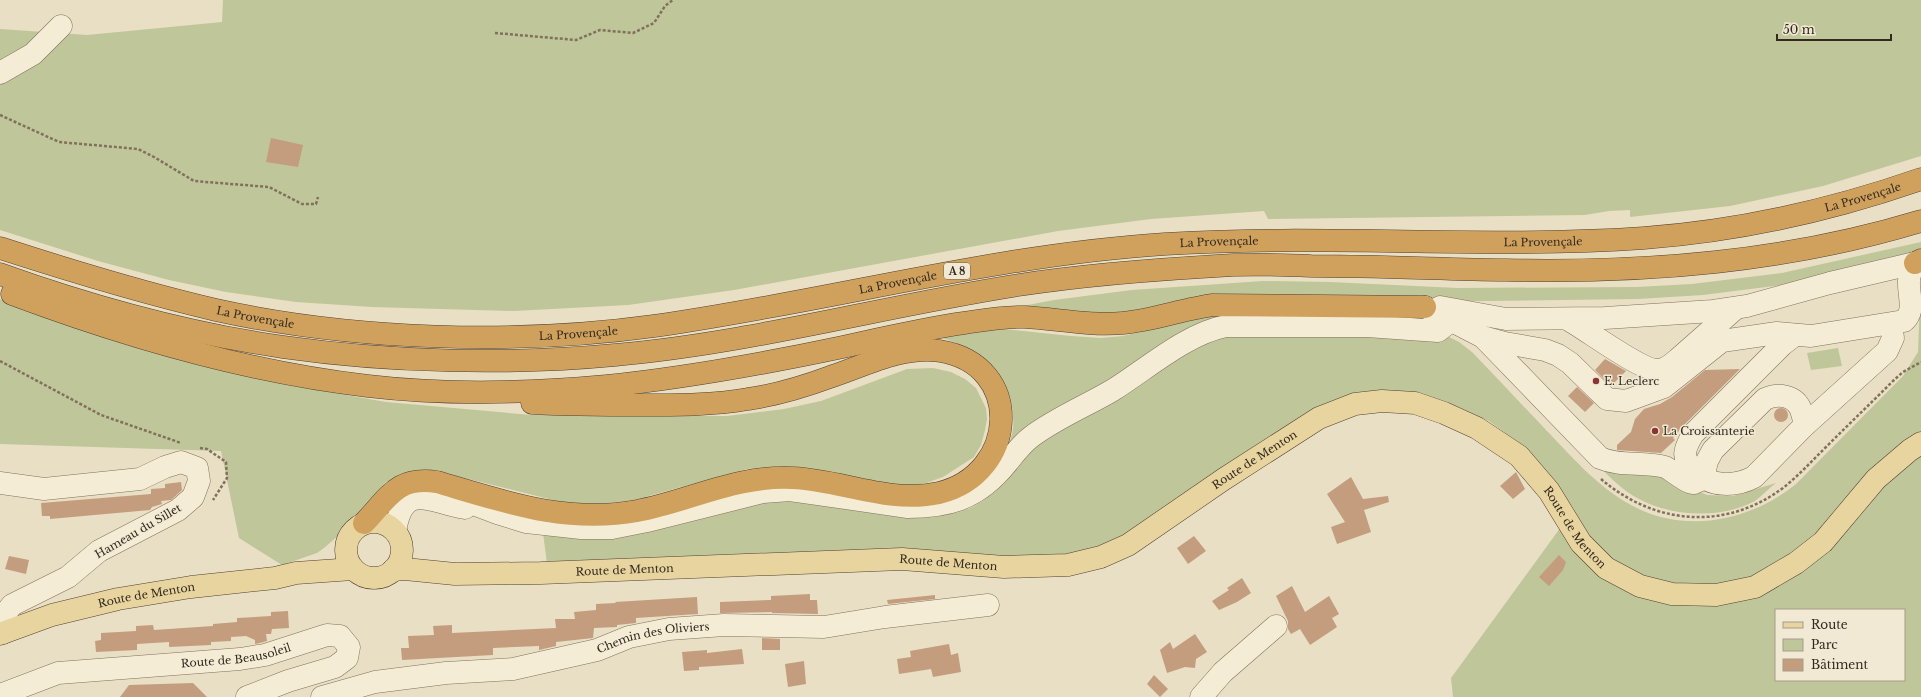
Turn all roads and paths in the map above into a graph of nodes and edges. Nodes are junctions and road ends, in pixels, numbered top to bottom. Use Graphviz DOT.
graph roads {
  1 [pos="673,0"];
  2 [pos="61,26"];
  3 [pos="495,33"];
  4 [pos="0,73"];
  5 [pos="0,115"];
  6 [pos="1921,179"];
  7 [pos="318,197"];
  8 [pos="1921,220"];
  9 [pos="0,248"];
  10 [pos="1918,262"];
  11 [pos="0,274"];
  12 [pos="0,289"];
  13 [pos="1425,307"];
  14 [pos="1736,308"];
  15 [pos="1567,319"];
  16 [pos="1452,320"];
  17 [pos="1891,324"];
  18 [pos="1795,335"];
  19 [pos="1482,337"];
  20 [pos="0,361"];
  21 [pos="415,390"];
  22 [pos="1804,426"];
  23 [pos="1921,443"];
  24 [pos="186,445"];
  25 [pos="193,447"];
  26 [pos="1703,479"];
  27 [pos="412,481"];
  28 [pos="0,483"];
  29 [pos="209,505"];
  30 [pos="498,513"];
  31 [pos="364,523"];
  32 [pos="398,537"];
  33 [pos="347,542"];
  34 [pos="354,569"];
  35 [pos="393,570"];
  36 [pos="296,572"];
  37 [pos="472,573"];
  38 [pos="988,605"];
  39 [pos="1276,626"];
  40 [pos="1,634"];
  41 [pos="0,695"];
  42 [pos="247,697"];
  43 [pos="322,697"];
  44 [pos="1201,697"];
  1 -- 3 [label="path"];
  2 -- 4 [label="street"];
  5 -- 7 [label="path"];
  6 -- 9 [label="highway, La Provençale / A 8"];
  8 -- 11 [label="highway, A 8"];
  10 -- 14 [label="street"];
  10 -- 17 [label="street"];
  12 -- 21 [label="highway"];
  13 -- 15 [label="street"];
  13 -- 16 [label="street"];
  13 -- 21 [label="highway"];
  14 -- 15 [label="street"];
  14 -- 15 [label="street"];
  16 -- 19 [label="street"];
  16 -- 30 [label="street"];
  17 -- 18 [label="street"];
  17 -- 22 [label="street"];
  18 -- 19 [label="street"];
  18 -- 26 [label="street"];
  19 -- 26 [label="street"];
  20 -- 24 [label="path"];
  21 -- 27 [label="highway"];
  22 -- 26 [label="street"];
  22 -- 26 [label="street"];
  23 -- 37 [label="main road, Route de Menton"];
  25 -- 29 [label="path"];
  27 -- 30 [label="street"];
  27 -- 31 [label="highway"];
  28 -- 40 [label="street, Hameau du Sillet"];
  30 -- 32 [label="street"];
  31 -- 32 [label="main road"];
  31 -- 33 [label="main road"];
  32 -- 35 [label="main road"];
  32 -- 37 [label="main road, Route de Menton"];
  33 -- 34 [label="main road"];
  33 -- 36 [label="main road, Route de Menton"];
  34 -- 35 [label="main road"];
  34 -- 36 [label="main road, Route de Menton"];
  35 -- 37 [label="main road, Route de Menton"];
  36 -- 40 [label="main road, Route de Menton"];
  38 -- 43 [label="street, Chemin des Oliviers"];
  39 -- 44 [label="street"];
  41 -- 42 [label="street, Route de Beausoleil"];
}
